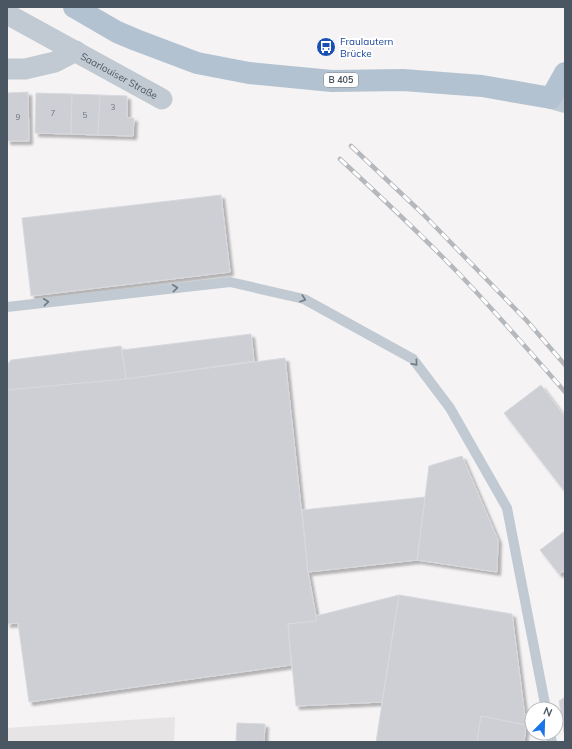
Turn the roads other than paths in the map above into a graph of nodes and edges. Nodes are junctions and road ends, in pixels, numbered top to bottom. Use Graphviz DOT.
graph roads {
  1 [pos="74,7"];
  2 [pos="7,14"];
  3 [pos="76,51"];
  4 [pos="7,69"];
  5 [pos="565,73"];
  6 [pos="162,99"];
  7 [pos="558,100"];
  8 [pos="7,307"];
  9 [pos="544,701"];
  1 -- 7 [label="main road, B 405"];
  2 -- 3 [label="street, Saarlouiser Straße"];
  3 -- 4 [label="street, Saarlouiser Straße"];
  3 -- 6 [label="street, Saarlouiser Straße"];
  5 -- 7 [label="main road, B 405"];
  8 -- 9 [label="lane, one-way"];
}
